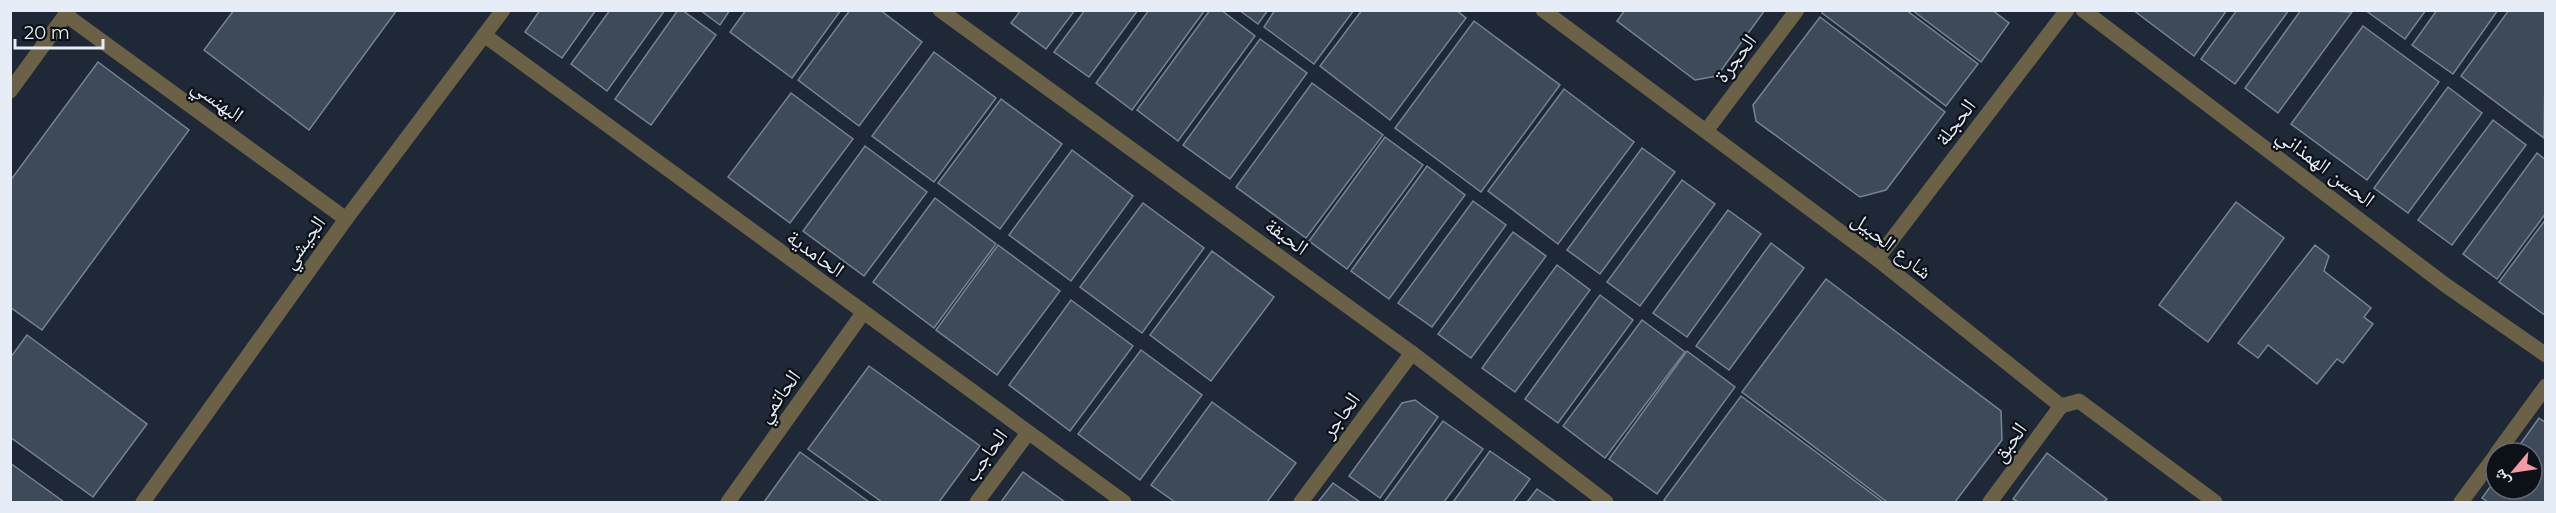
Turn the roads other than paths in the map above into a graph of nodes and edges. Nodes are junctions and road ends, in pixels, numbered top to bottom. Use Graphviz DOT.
graph roads {
  1 [pos="503,10"];
  2 [pos="940,10"];
  3 [pos="1542,10"];
  4 [pos="1797,10"];
  5 [pos="2067,10"];
  6 [pos="2083,10"];
  7 [pos="67,13"];
  8 [pos="484,35"];
  9 [pos="10,91"];
  10 [pos="1706,131"];
  11 [pos="346,219"];
  12 [pos="1877,259"];
  13 [pos="863,313"];
  14 [pos="1412,353"];
  15 [pos="2546,355"];
  16 [pos="2546,386"];
  17 [pos="2061,406"];
  18 [pos="1028,433"];
  19 [pos="2506,441"];
  20 [pos="2484,471"];
  21 [pos="143,502"];
  22 [pos="728,502"];
  23 [pos="977,502"];
  24 [pos="1124,502"];
  25 [pos="1301,502"];
  26 [pos="1606,502"];
  27 [pos="1990,502"];
  28 [pos="2215,502"];
  29 [pos="2461,502"];
  1 -- 8 [label="street, الجيشي"];
  2 -- 14 [label="street, الحبقة"];
  3 -- 10 [label="street, شارع الحبيل"];
  4 -- 10 [label="street, الحجرة"];
  5 -- 12 [label="street, الحجلة"];
  6 -- 15 [label="street, الحسن الهمذاني"];
  7 -- 9 [label="street"];
  7 -- 11 [label="street, البهنسي"];
  8 -- 11 [label="street, الجيشي"];
  8 -- 13 [label="street, الحامدية"];
  10 -- 12 [label="street, شارع الحبيل"];
  11 -- 21 [label="street, الجيشي"];
  12 -- 17 [label="street, شارع الحبيل"];
  13 -- 18 [label="street, الحامدية"];
  13 -- 22 [label="street, الحاتمي"];
  14 -- 25 [label="street, الحاجر"];
  14 -- 26 [label="street, الحبقة"];
  16 -- 19 [label="street"];
  17 -- 27 [label="street, الحبق"];
  17 -- 28 [label="street"];
  18 -- 23 [label="street, الحاجب"];
  18 -- 24 [label="street, الحامدية"];
  20 -- 29 [label="street"];
}
